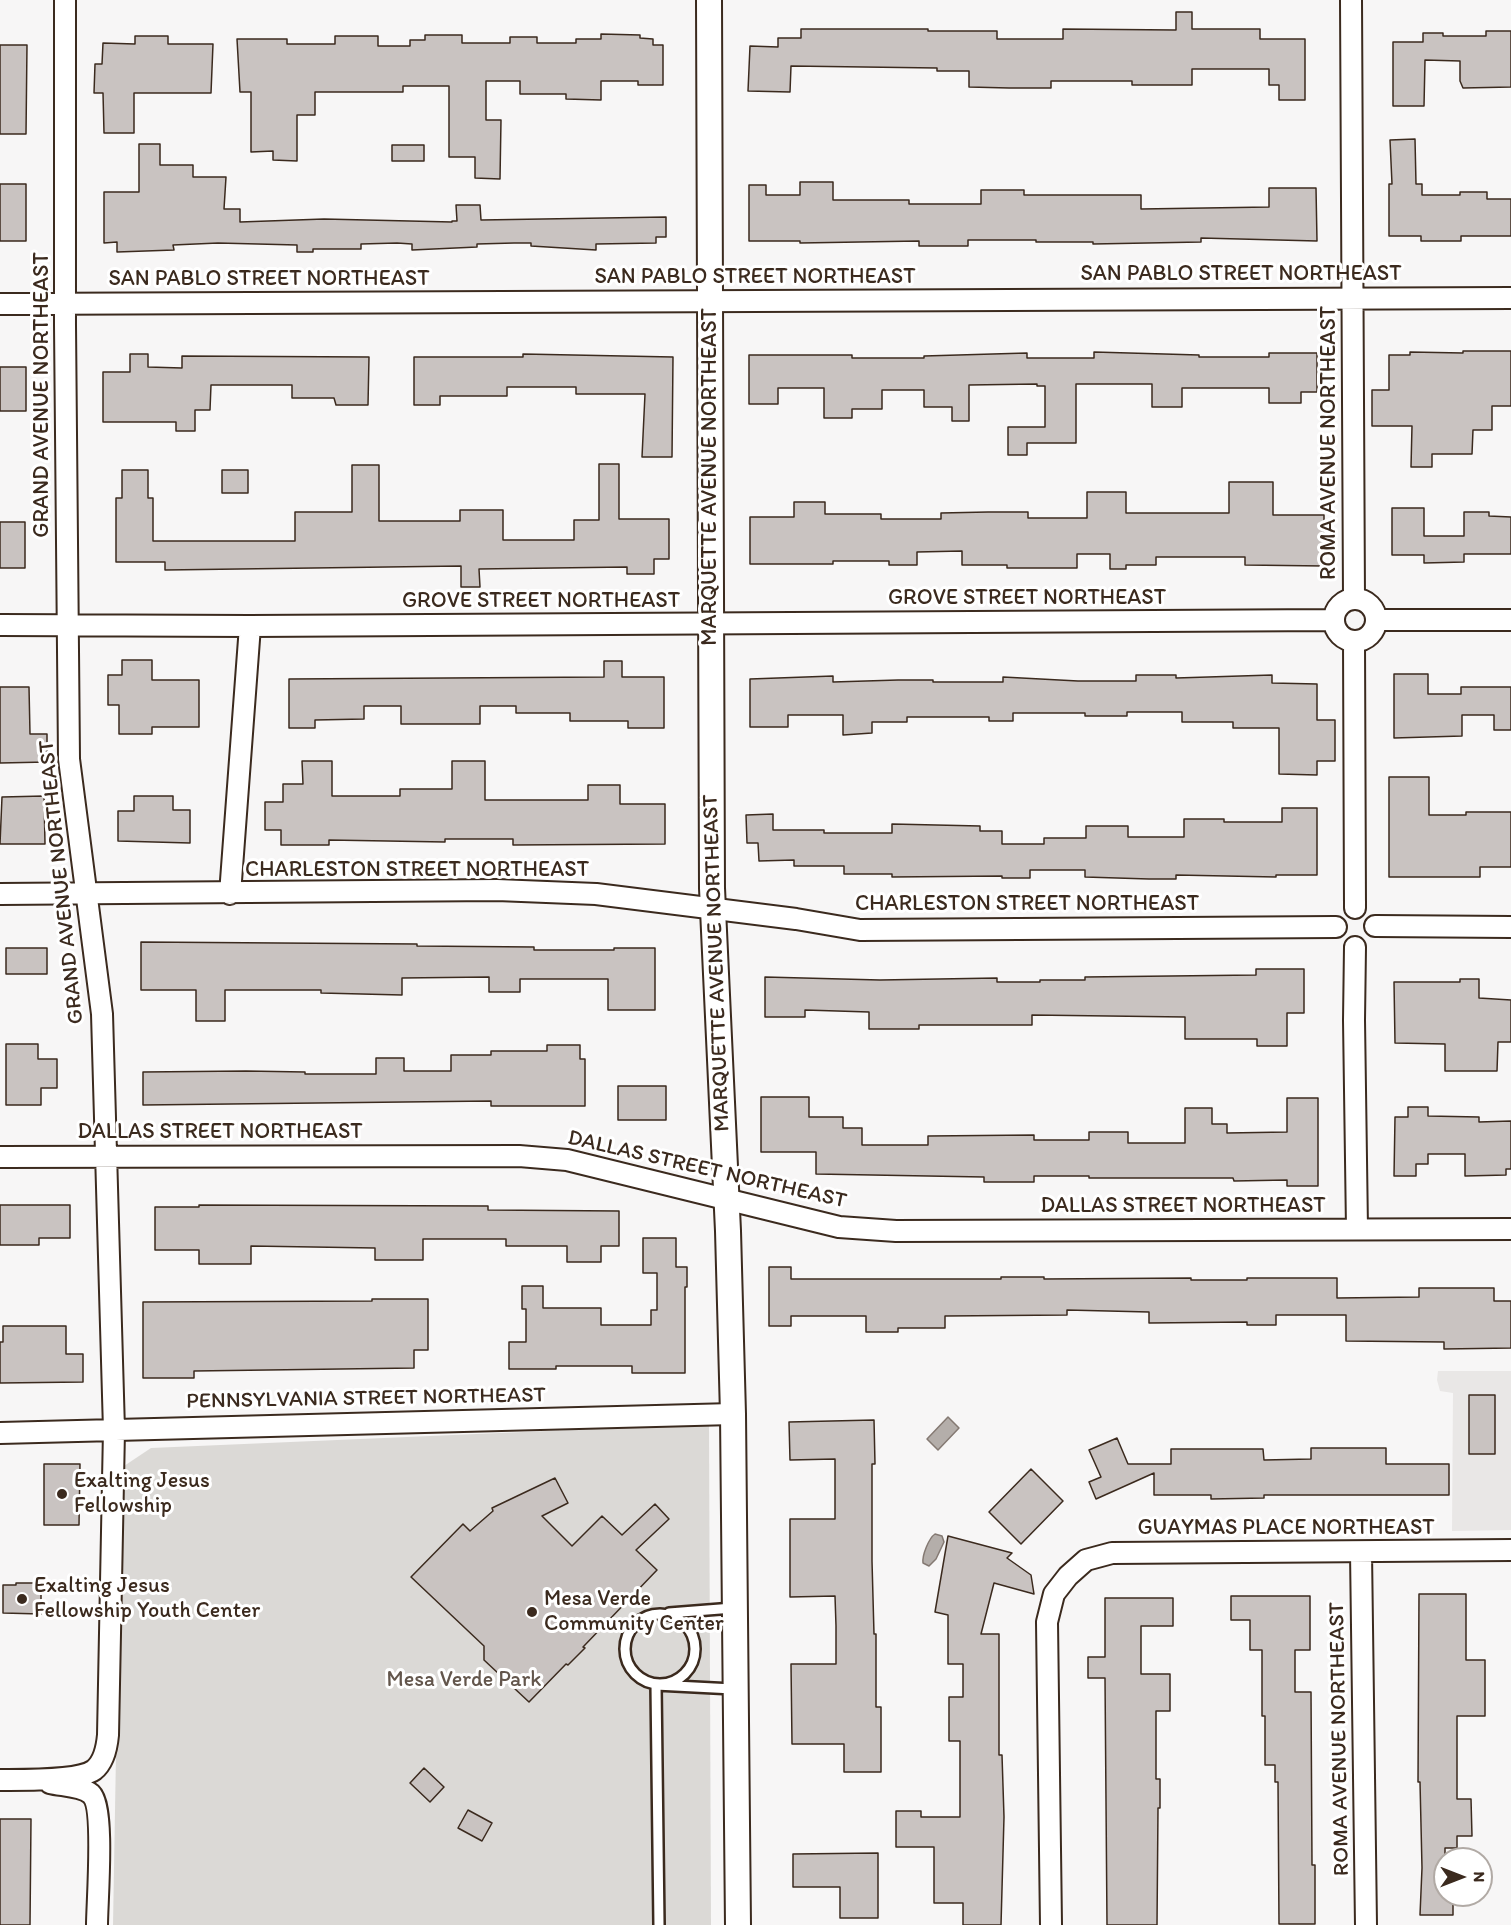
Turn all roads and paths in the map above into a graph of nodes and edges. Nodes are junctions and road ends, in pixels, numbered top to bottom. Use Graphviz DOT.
graph roads {
  1 [pos="65,0"];
  2 [pos="710,0"];
  3 [pos="1352,0"];
  4 [pos="1352,297"];
  5 [pos="1511,298"];
  6 [pos="710,302"];
  7 [pos="65,303"];
  8 [pos="0,304"];
  9 [pos="1354,598"];
  10 [pos="1333,620"];
  11 [pos="1376,620"];
  12 [pos="1511,620"];
  13 [pos="67,624"];
  14 [pos="710,624"];
  15 [pos="0,625"];
  16 [pos="250,627"];
  17 [pos="1354,641"];
  18 [pos="0,894"];
  19 [pos="85,894"];
  20 [pos="230,894"];
  21 [pos="1355,908"];
  22 [pos="713,910"];
  23 [pos="1336,927"];
  24 [pos="1375,927"];
  25 [pos="1511,927"];
  26 [pos="1355,947"];
  27 [pos="0,1157"];
  28 [pos="107,1157"];
  29 [pos="725,1199"];
  30 [pos="1511,1228"];
  31 [pos="1357,1229"];
  32 [pos="733,1414"];
  33 [pos="114,1430"];
  34 [pos="0,1433"];
  35 [pos="1511,1550"];
  36 [pos="1361,1552"];
  37 [pos="735,1608"];
  38 [pos="658,1613"];
  39 [pos="656,1685"];
  40 [pos="736,1689"];
  41 [pos="0,1780"];
  42 [pos="39,1780"];
  43 [pos="97,1925"];
  44 [pos="659,1925"];
  45 [pos="738,1925"];
  46 [pos="1051,1925"];
  47 [pos="1366,1925"];
  1 -- 7 [label="street, GRAND AVENUE NORTHEAST"];
  2 -- 6 [label="street, MARQUETTE AVENUE NORTHEAST"];
  3 -- 4 [label="street, ROMA AVENUE NORTHEAST"];
  4 -- 5 [label="street, SAN PABLO STREET NORTHEAST"];
  4 -- 6 [label="street, SAN PABLO STREET NORTHEAST"];
  4 -- 9 [label="street, ROMA AVENUE NORTHEAST"];
  6 -- 7 [label="street, SAN PABLO STREET NORTHEAST"];
  6 -- 14 [label="street, MARQUETTE AVENUE NORTHEAST"];
  7 -- 8 [label="street, SAN PABLO STREET NORTHEAST"];
  7 -- 13 [label="street, GRAND AVENUE NORTHEAST"];
  9 -- 10 [label="street"];
  9 -- 11 [label="street"];
  10 -- 14 [label="street, GROVE STREET NORTHEAST"];
  10 -- 17 [label="street"];
  11 -- 12 [label="street"];
  11 -- 17 [label="street"];
  13 -- 15 [label="street, GROVE STREET NORTHEAST"];
  13 -- 16 [label="street, GROVE STREET NORTHEAST"];
  13 -- 19 [label="street, GRAND AVENUE NORTHEAST"];
  14 -- 16 [label="street, GROVE STREET NORTHEAST"];
  14 -- 22 [label="street, MARQUETTE AVENUE NORTHEAST"];
  16 -- 20 [label="street"];
  17 -- 21 [label="street"];
  18 -- 19 [label="street, CHARLESTON STREET NORTHEAST"];
  19 -- 20 [label="street, CHARLESTON STREET NORTHEAST"];
  19 -- 28 [label="street, GRAND AVENUE NORTHEAST"];
  20 -- 22 [label="street, CHARLESTON STREET NORTHEAST"];
  21 -- 23 [label="street"];
  21 -- 24 [label="street"];
  22 -- 23 [label="street, CHARLESTON STREET NORTHEAST"];
  22 -- 29 [label="street, MARQUETTE AVENUE NORTHEAST"];
  23 -- 26 [label="street"];
  24 -- 25 [label="street"];
  24 -- 26 [label="street"];
  26 -- 31 [label="street"];
  27 -- 28 [label="street, DALLAS STREET NORTHEAST"];
  28 -- 29 [label="street, DALLAS STREET NORTHEAST"];
  28 -- 33 [label="street, GRAND AVENUE NORTHEAST"];
  29 -- 31 [label="street, DALLAS STREET NORTHEAST"];
  29 -- 32 [label="street, MARQUETTE AVENUE NORTHEAST"];
  30 -- 31 [label="street, DALLAS STREET NORTHEAST"];
  32 -- 33 [label="street, PENNSYLVANIA STREET NORTHEAST"];
  32 -- 37 [label="street, MARQUETTE AVENUE NORTHEAST"];
  33 -- 34 [label="street, PENNSYLVANIA STREET NORTHEAST"];
  33 -- 42 [label="street, GRAND AVENUE NORTHEAST"];
  35 -- 36 [label="street, GUAYMAS PLACE NORTHEAST"];
  36 -- 46 [label="street, GUAYMAS PLACE NORTHEAST"];
  36 -- 47 [label="street, ROMA AVENUE NORTHEAST"];
  37 -- 38 [label="lane"];
  37 -- 40 [label="street, MARQUETTE AVENUE NORTHEAST"];
  38 -- 39 [label="lane"];
  38 -- 39 [label="lane"];
  39 -- 40 [label="lane"];
  39 -- 44 [label="lane"];
  40 -- 45 [label="street, MARQUETTE AVENUE NORTHEAST"];
  41 -- 42 [label="street"];
  42 -- 43 [label="street"];
}
